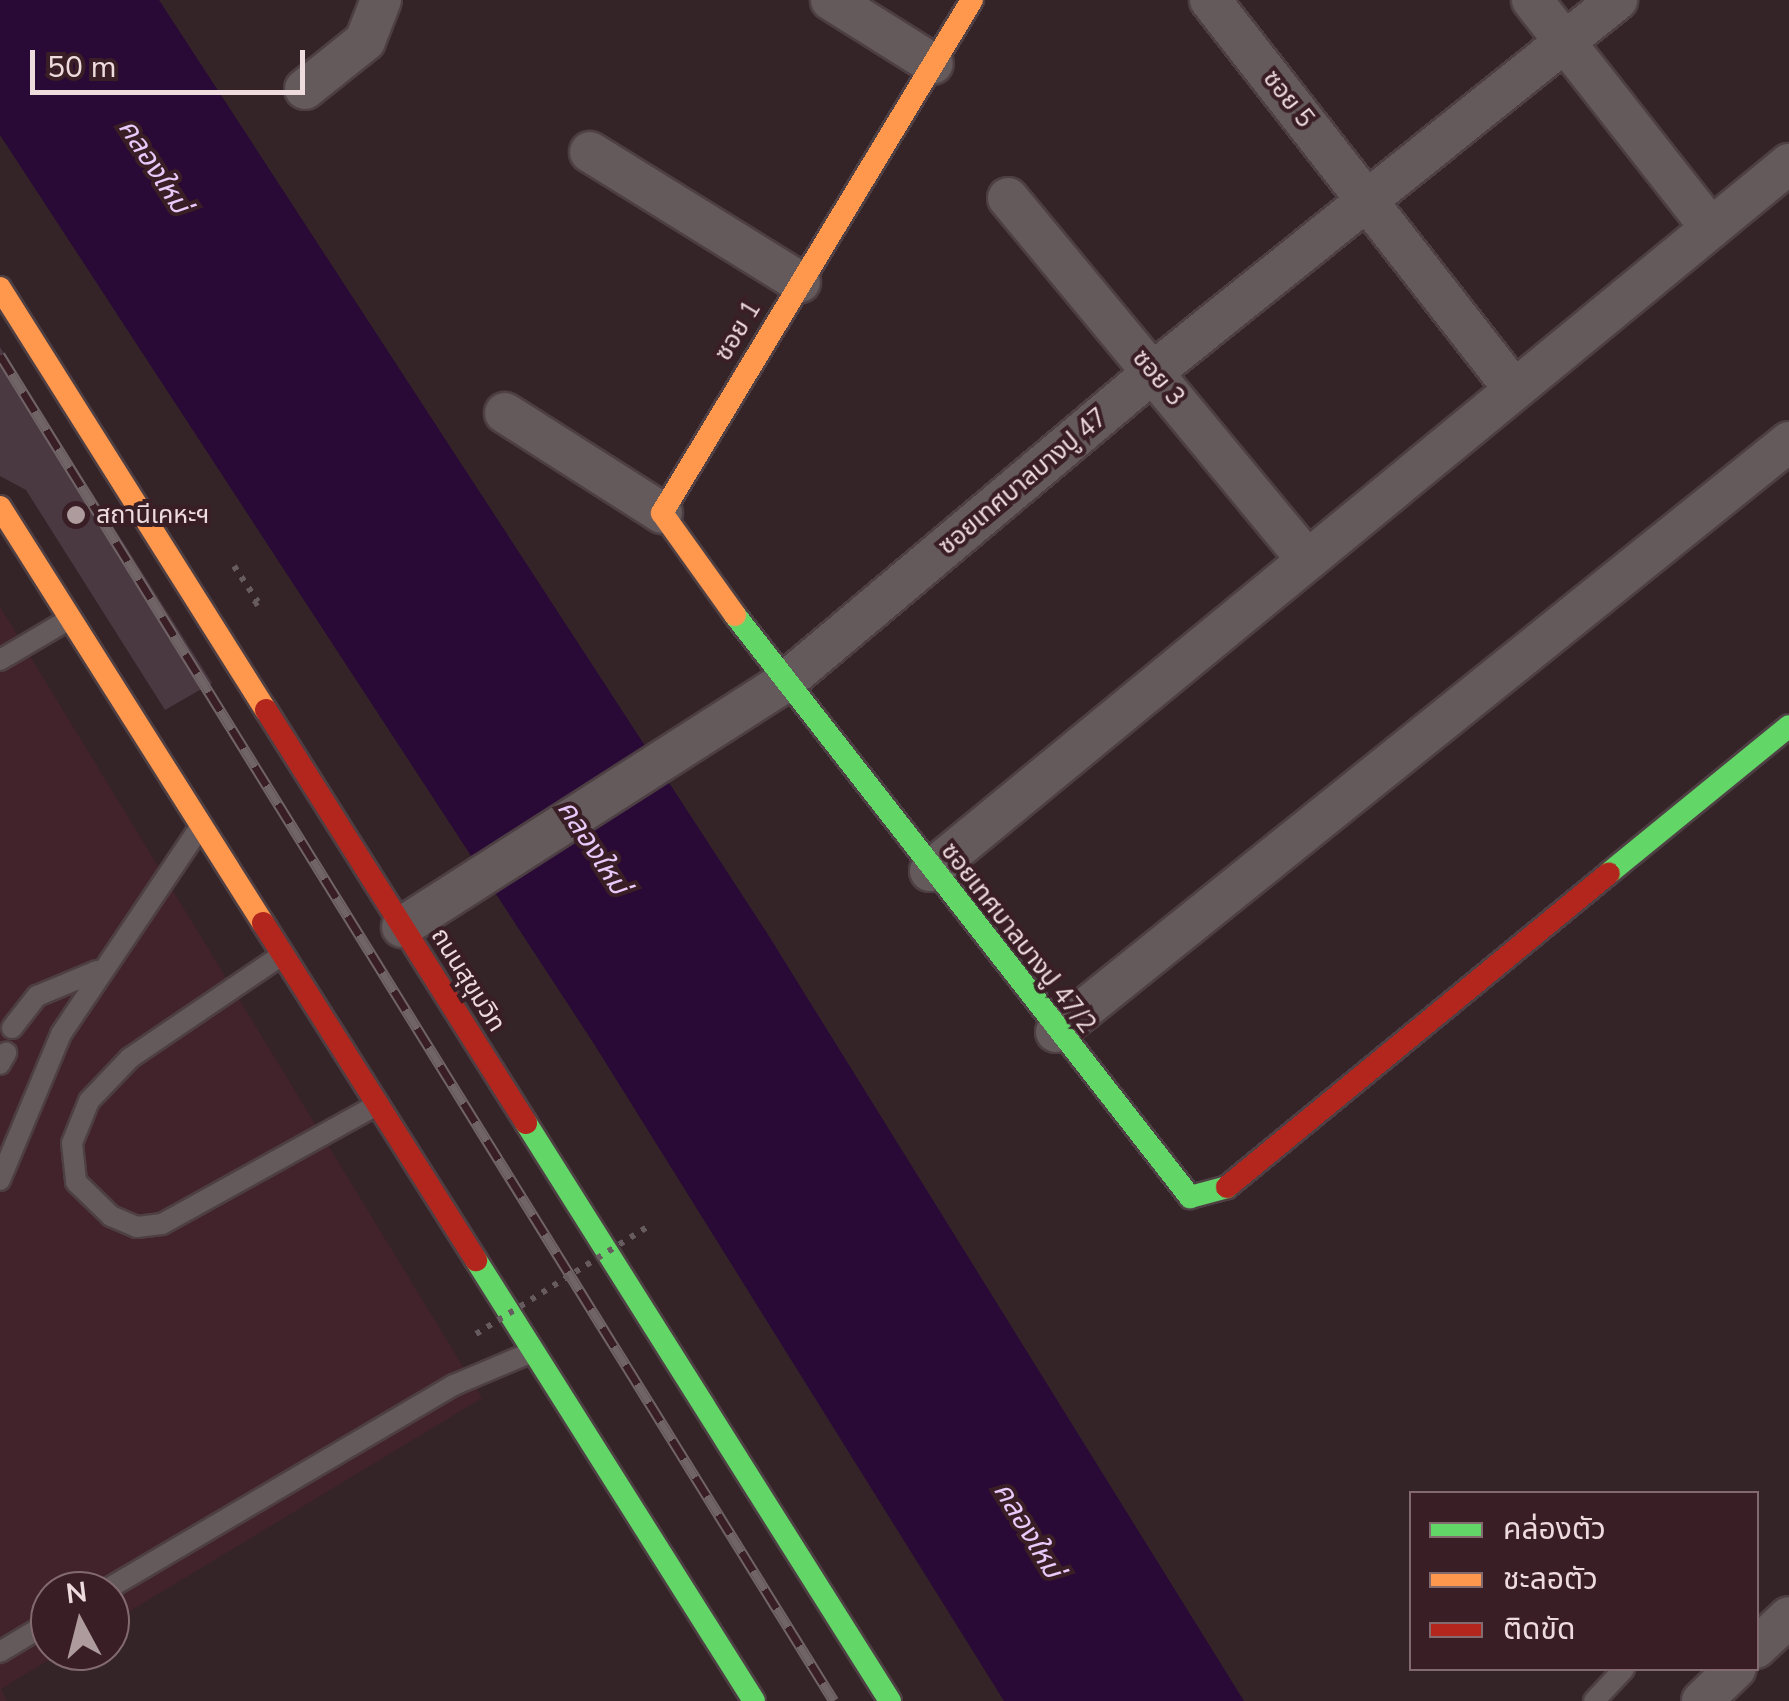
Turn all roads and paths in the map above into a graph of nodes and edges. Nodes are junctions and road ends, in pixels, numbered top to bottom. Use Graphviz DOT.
graph roads {
  1 [pos="380,0"];
  2 [pos="831,0"];
  3 [pos="972,0"];
  4 [pos="1210,0"];
  5 [pos="1532,0"];
  6 [pos="1617,0"];
  7 [pos="1566,43"];
  8 [pos="933,64"];
  9 [pos="305,89"];
  10 [pos="590,152"];
  11 [pos="1789,164"];
  12 [pos="1008,198"];
  13 [pos="1366,199"];
  14 [pos="1711,228"];
  15 [pos="800,282"];
  16 [pos="0,288"];
  17 [pos="1154,372"];
  18 [pos="1514,389"];
  19 [pos="505,413"];
  20 [pos="1789,442"];
  21 [pos="0,507"];
  22 [pos="662,513"];
  23 [pos="1307,560"];
  24 [pos="70,618"];
  25 [pos="0,660"];
  26 [pos="784,683"];
  27 [pos="1789,726"];
  28 [pos="201,825"];
  29 [pos="930,871"];
  30 [pos="402,927"];
  31 [pos="284,954"];
  32 [pos="97,970"];
  33 [pos="12,1028"];
  34 [pos="1056,1032"];
  35 [pos="379,1104"];
  36 [pos="0,1180"];
  37 [pos="649,1226"];
  38 [pos="476,1334"];
  39 [pos="534,1352"];
  40 [pos="130,1576"];
  41 [pos="1789,1616"];
  42 [pos="30,1634"];
  43 [pos="1759,1645"];
  44 [pos="0,1652"];
  45 [pos="1622,1671"];
  46 [pos="1733,1671"];
  47 [pos="754,1701"];
  48 [pos="890,1701"];
  49 [pos="1594,1701"];
  50 [pos="1702,1701"];
  1 -- 9 [label="street"];
  2 -- 8 [label="street"];
  3 -- 8 [label="main road, ซอย 1"];
  4 -- 13 [label="street, ซอย 5"];
  5 -- 7 [label="street"];
  6 -- 7 [label="street, ซอยเทศบาลบางปู 47"];
  7 -- 13 [label="street, ซอยเทศบาลบางปู 47"];
  7 -- 14 [label="street"];
  8 -- 15 [label="main road, ซอย 1"];
  10 -- 15 [label="street"];
  11 -- 14 [label="street"];
  12 -- 17 [label="street, ซอย 3"];
  13 -- 17 [label="street, ซอยเทศบาลบางปู 47"];
  13 -- 18 [label="street, ซอย 5"];
  14 -- 18 [label="street"];
  15 -- 22 [label="main road, ซอย 1"];
  16 -- 30 [label="main road, ถนนสุขุมวิท"];
  17 -- 23 [label="street, ซอย 3"];
  17 -- 26 [label="street, ซอยเทศบาลบางปู 47"];
  18 -- 23 [label="street"];
  19 -- 22 [label="street"];
  20 -- 34 [label="street"];
  21 -- 24 [label="main road"];
  22 -- 26 [label="main road"];
  23 -- 29 [label="street"];
  24 -- 25 [label="lane"];
  24 -- 28 [label="main road"];
  26 -- 29 [label="main road, ซอยเทศบาลบางปู 47/2"];
  26 -- 30 [label="street, ซอยเทศบาลบางปู 47"];
  27 -- 34 [label="main road, ซอยเทศบาลบางปู 47/2"];
  28 -- 31 [label="main road"];
  28 -- 32 [label="lane"];
  29 -- 34 [label="main road, ซอยเทศบาลบางปู 47/2"];
  30 -- 48 [label="main road, ถนนสุขุมวิท"];
  31 -- 35 [label="main road"];
  31 -- 35 [label="lane"];
  32 -- 33 [label="lane"];
  32 -- 36 [label="lane"];
  35 -- 39 [label="main road"];
  37 -- 38 [label="path, bridge"];
  39 -- 40 [label="lane"];
  39 -- 47 [label="main road"];
  41 -- 43 [label="street"];
  42 -- 44 [label="lane"];
  45 -- 49 [label="lane"];
  46 -- 50 [label="street"];
}
